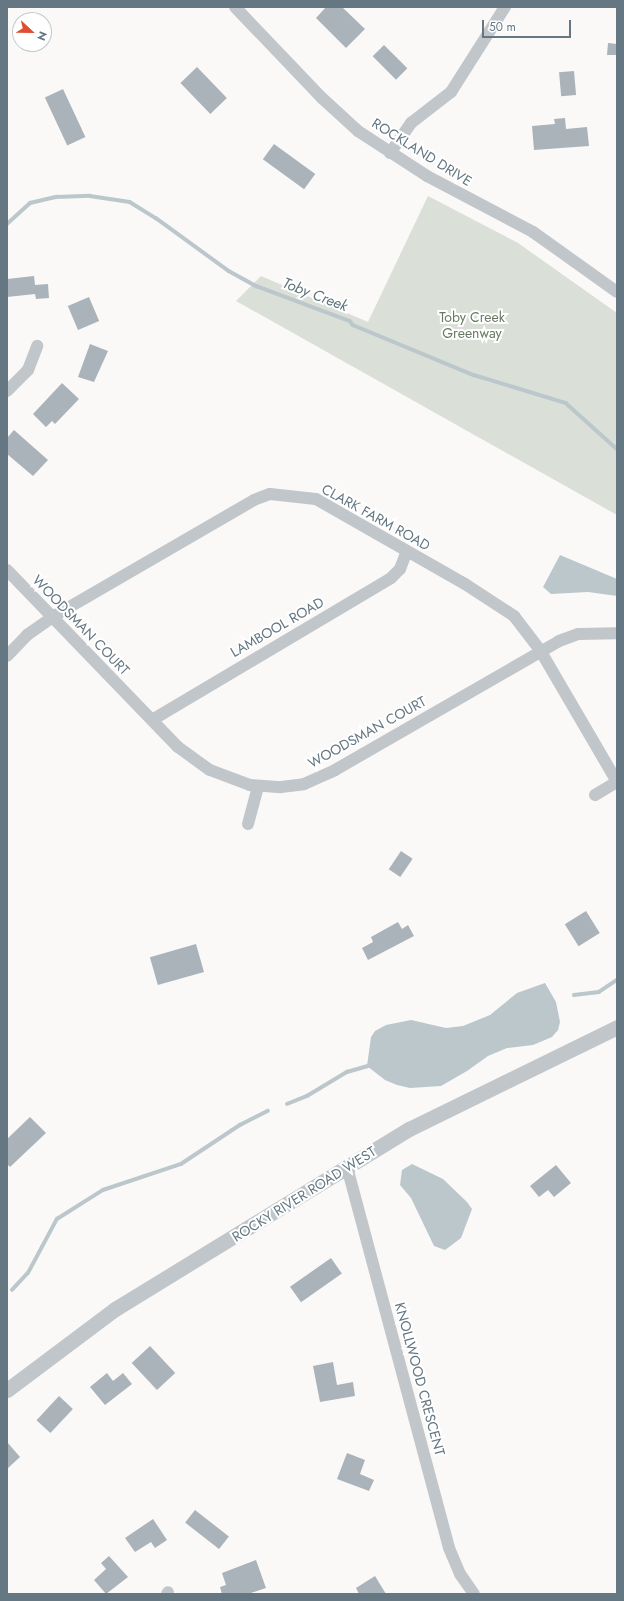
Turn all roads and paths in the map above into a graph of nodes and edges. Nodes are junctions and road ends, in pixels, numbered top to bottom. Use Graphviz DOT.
graph roads {
  1 [pos="235,7"];
  2 [pos="505,7"];
  3 [pos="390,153"];
  4 [pos="617,292"];
  5 [pos="37,346"];
  6 [pos="7,391"];
  7 [pos="407,551"];
  8 [pos="7,570"];
  9 [pos="54,616"];
  10 [pos="617,633"];
  11 [pos="540,650"];
  12 [pos="7,656"];
  13 [pos="152,720"];
  14 [pos="617,782"];
  15 [pos="258,786"];
  16 [pos="595,795"];
  17 [pos="248,824"];
  18 [pos="617,1027"];
  19 [pos="347,1167"];
  20 [pos="7,1390"];
  21 [pos="474,1594"];
  1 -- 3 [label="street, ROCKLAND DRIVE"];
  2 -- 3 [label="street"];
  3 -- 4 [label="street, ROCKLAND DRIVE"];
  5 -- 6 [label="street"];
  7 -- 9 [label="street, CLARK FARM ROAD"];
  7 -- 11 [label="street, CLARK FARM ROAD"];
  7 -- 13 [label="street, LAMBOOL ROAD"];
  8 -- 9 [label="street, WOODSMAN COURT"];
  9 -- 12 [label="street, CLARK FARM ROAD"];
  9 -- 13 [label="street, WOODSMAN COURT"];
  10 -- 11 [label="street, WOODSMAN COURT"];
  11 -- 14 [label="street, CLARK FARM ROAD"];
  11 -- 15 [label="street, WOODSMAN COURT"];
  13 -- 15 [label="street, WOODSMAN COURT"];
  14 -- 16 [label="street"];
  15 -- 17 [label="street"];
  18 -- 19 [label="street, ROCKY RIVER ROAD WEST"];
  19 -- 20 [label="street, ROCKY RIVER ROAD WEST"];
  19 -- 21 [label="street, KNOLLWOOD CRESCENT"];
}
